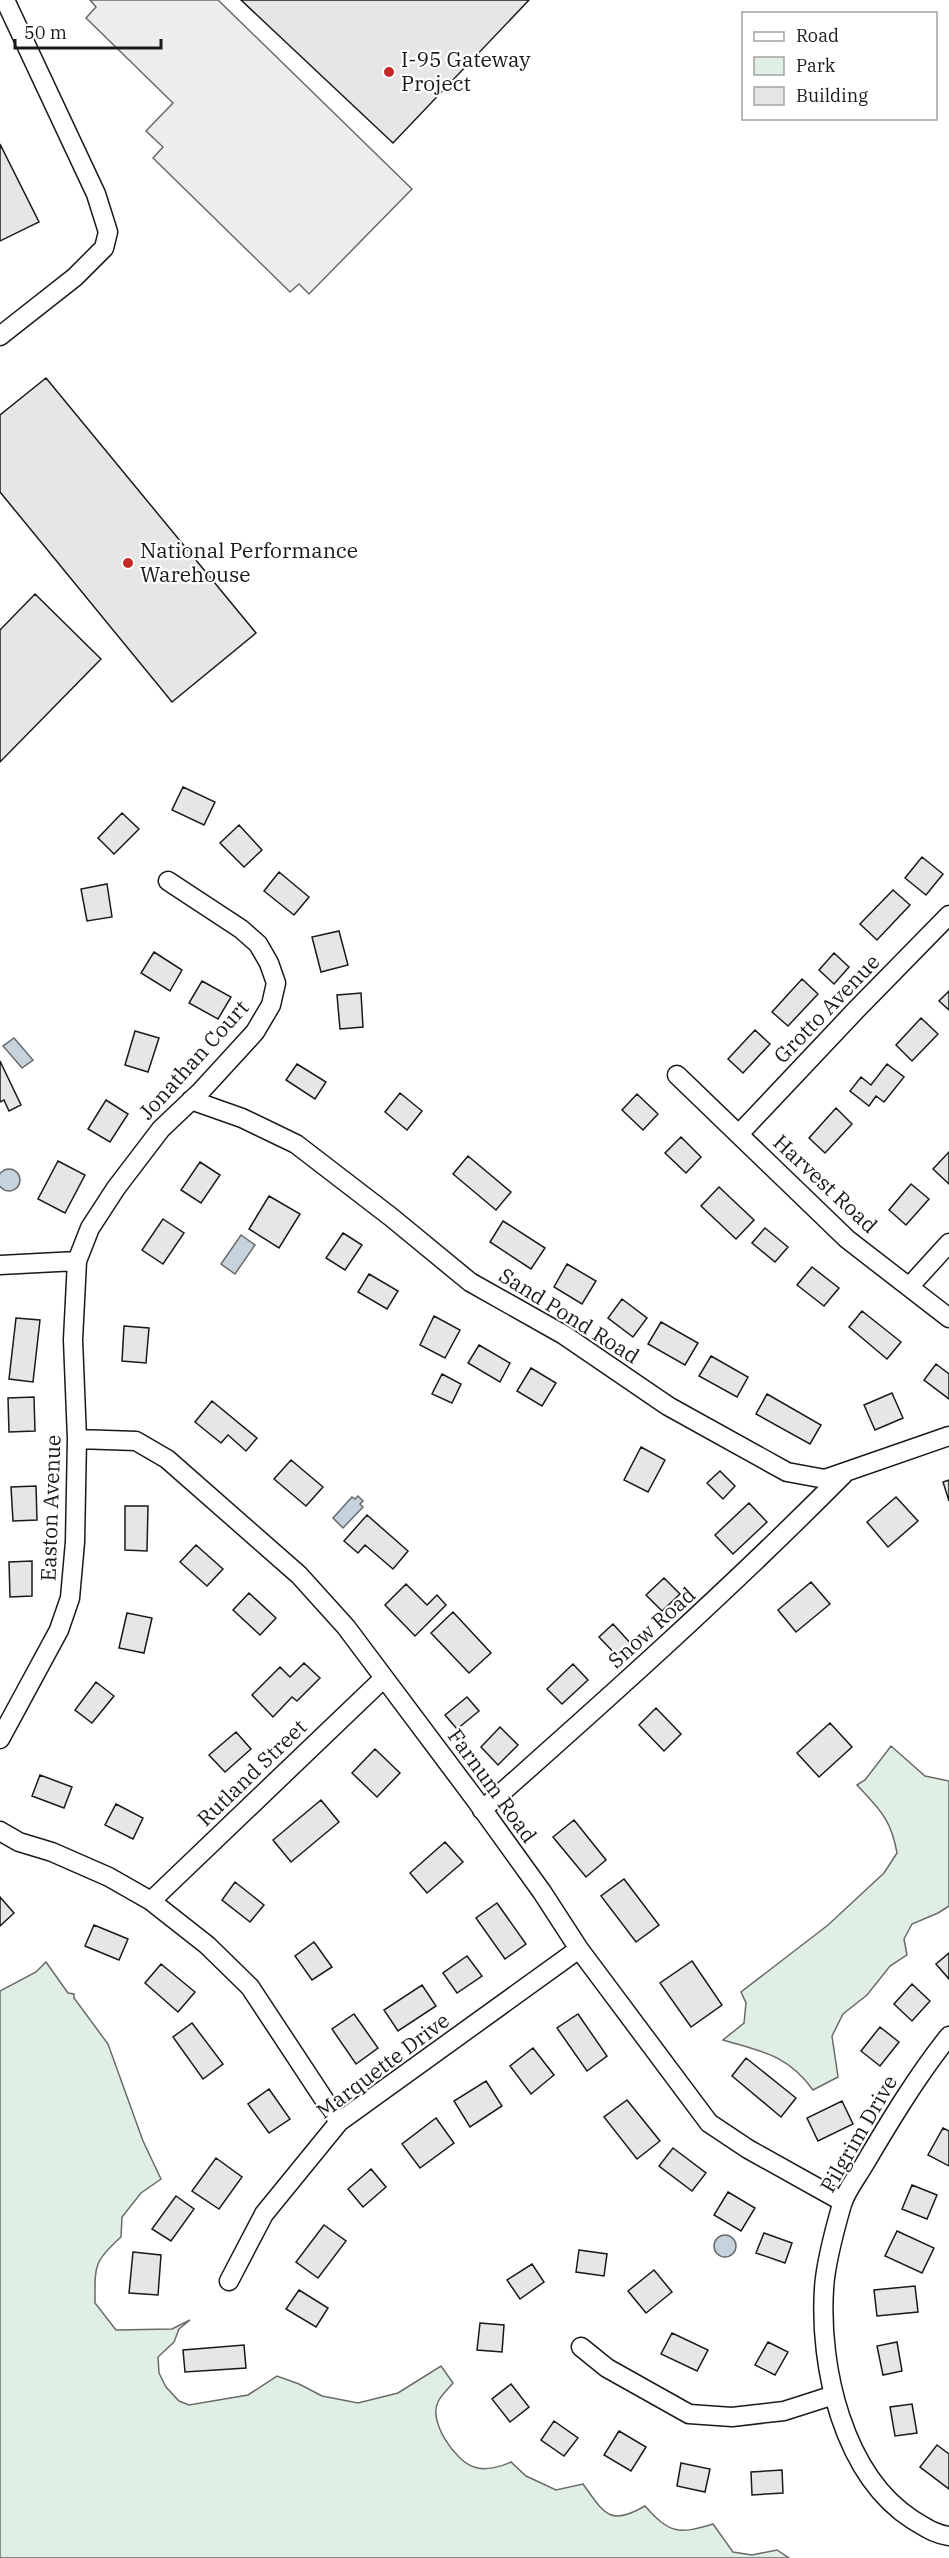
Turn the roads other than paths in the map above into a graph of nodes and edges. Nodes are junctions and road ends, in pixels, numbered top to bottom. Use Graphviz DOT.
graph roads {
  1 [pos="5,0"];
  2 [pos="0,336"];
  3 [pos="168,881"];
  4 [pos="949,915"];
  5 [pos="677,1075"];
  6 [pos="191,1100"];
  7 [pos="740,1134"];
  8 [pos="949,1243"];
  9 [pos="77,1261"];
  10 [pos="0,1265"];
  11 [pos="909,1287"];
  12 [pos="949,1318"];
  13 [pos="949,1436"];
  14 [pos="77,1439"];
  15 [pos="846,1471"];
  16 [pos="384,1678"];
  17 [pos="0,1739"];
  18 [pos="482,1810"];
  19 [pos="0,1831"];
  20 [pos="151,1901"];
  21 [pos="579,1949"];
  22 [pos="949,2036"];
  23 [pos="339,2122"];
  24 [pos="843,2202"];
  25 [pos="229,2282"];
  26 [pos="581,2347"];
  27 [pos="834,2395"];
  28 [pos="949,2536"];
  1 -- 2 [label="street"];
  3 -- 6 [label="street, Jonathan Court"];
  4 -- 7 [label="street, Grotto Avenue"];
  5 -- 7 [label="street, Harvest Road"];
  6 -- 9 [label="street, Jonathan Court"];
  6 -- 15 [label="street, Sand Pond Road"];
  7 -- 11 [label="street, Harvest Road"];
  8 -- 11 [label="street"];
  9 -- 10 [label="street"];
  9 -- 14 [label="street, Easton Avenue"];
  11 -- 12 [label="street, Harvest Road"];
  13 -- 15 [label="street, Sand Pond Road"];
  14 -- 16 [label="street, Farnum Road"];
  14 -- 17 [label="street, Easton Avenue"];
  15 -- 18 [label="street, Snow Road"];
  16 -- 18 [label="street, Farnum Road"];
  16 -- 20 [label="street, Rutland Street"];
  18 -- 21 [label="street, Farnum Road"];
  19 -- 20 [label="street"];
  20 -- 23 [label="street"];
  21 -- 23 [label="street, Marquette Drive"];
  21 -- 24 [label="street, Farnum Road"];
  22 -- 24 [label="street, Pilgrim Drive"];
  23 -- 25 [label="street, Marquette Drive"];
  24 -- 27 [label="street, Pilgrim Drive"];
  26 -- 27 [label="street"];
  27 -- 28 [label="street, Pilgrim Drive"];
}
